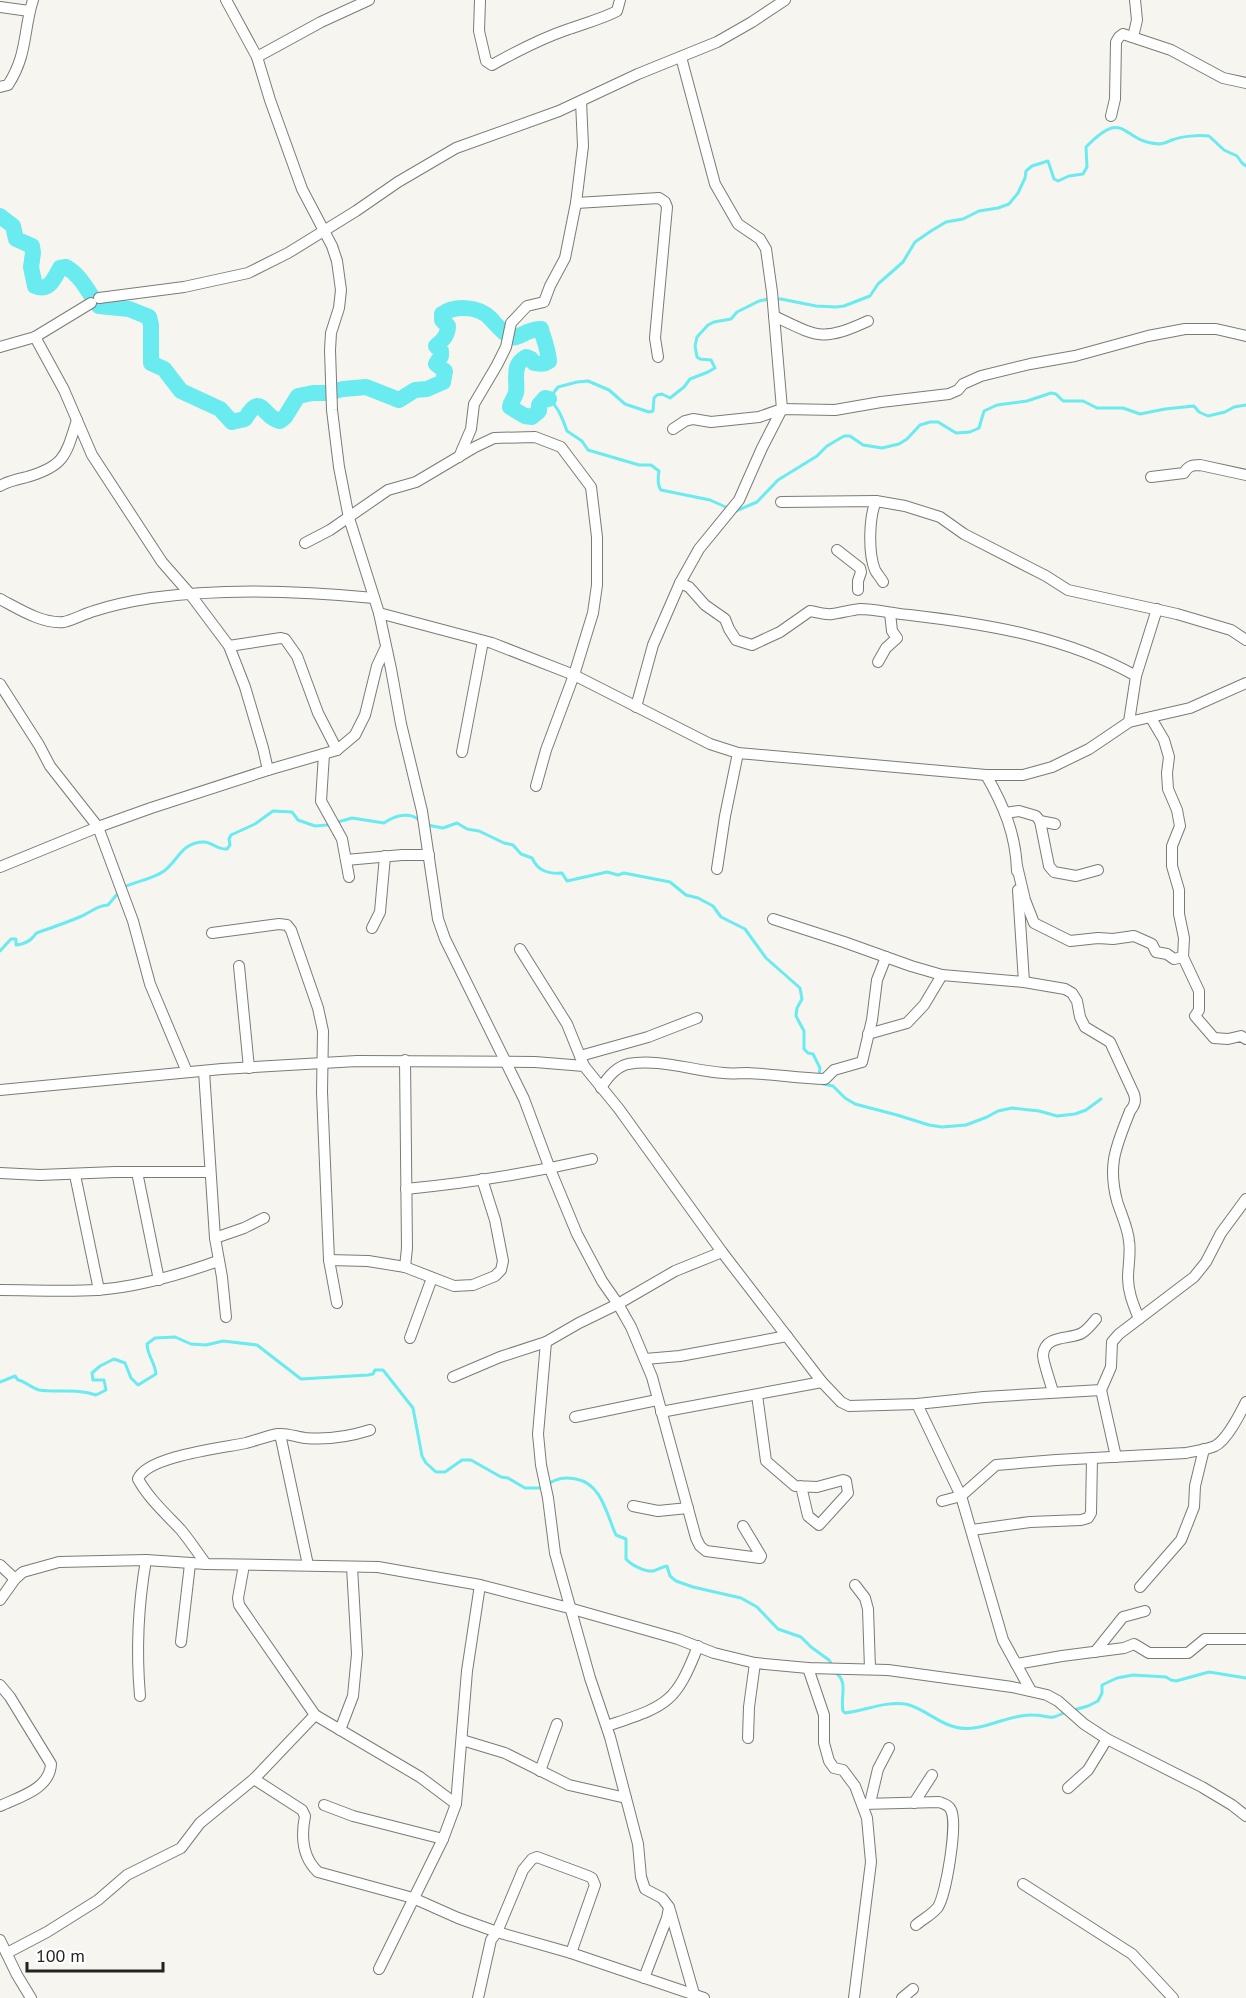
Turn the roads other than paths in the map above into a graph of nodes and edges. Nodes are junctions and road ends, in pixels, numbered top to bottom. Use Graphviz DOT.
graph roads {
  1 [pos="33,0"];
  2 [pos="226,0"];
  3 [pos="369,0"];
  4 [pos="480,0"];
  5 [pos="620,0"];
  6 [pos="785,0"];
  7 [pos="1135,0"];
  8 [pos="0,7"];
  9 [pos="29,11"];
  10 [pos="1133,37"];
  11 [pos="257,57"];
  12 [pos="681,57"];
  13 [pos="1246,83"];
  14 [pos="0,87"];
  15 [pos="581,101"];
  16 [pos="1111,117"];
  17 [pos="576,203"];
  18 [pos="324,231"];
  19 [pos="774,313"];
  20 [pos="868,321"];
  21 [pos="1246,336"];
  22 [pos="34,337"];
  23 [pos="0,347"];
  24 [pos="658,357"];
  25 [pos="782,410"];
  26 [pos="77,420"];
  27 [pos="673,429"];
  28 [pos="458,458"];
  29 [pos="1246,475"];
  30 [pos="1151,477"];
  31 [pos="0,486"];
  32 [pos="876,501"];
  33 [pos="781,502"];
  34 [pos="349,518"];
  35 [pos="305,543"];
  36 [pos="837,550"];
  37 [pos="873,564"];
  38 [pos="883,582"];
  39 [pos="680,583"];
  40 [pos="858,590"];
  41 [pos="190,594"];
  42 [pos="374,598"];
  43 [pos="0,599"];
  44 [pos="860,609"];
  45 [pos="1157,609"];
  46 [pos="378,613"];
  47 [pos="890,613"];
  48 [pos="483,640"];
  49 [pos="1246,640"];
  50 [pos="229,646"];
  51 [pos="386,649"];
  52 [pos="878,662"];
  53 [pos="574,675"];
  54 [pos="1136,676"];
  55 [pos="1246,683"];
  56 [pos="0,684"];
  57 [pos="636,706"];
  58 [pos="1151,718"];
  59 [pos="1129,722"];
  60 [pos="337,750"];
  61 [pos="462,752"];
  62 [pos="738,753"];
  63 [pos="324,754"];
  64 [pos="268,770"];
  65 [pos="986,775"];
  66 [pos="536,786"];
  67 [pos="1005,813"];
  68 [pos="1040,821"];
  69 [pos="1055,824"];
  70 [pos="98,826"];
  71 [pos="429,855"];
  72 [pos="385,856"];
  73 [pos="346,860"];
  74 [pos="1017,866"];
  75 [pos="0,867"];
  76 [pos="717,869"];
  77 [pos="1098,870"];
  78 [pos="349,877"];
  79 [pos="773,919"];
  80 [pos="372,928"];
  81 [pos="212,933"];
  82 [pos="520,949"];
  83 [pos="886,957"];
  84 [pos="1183,957"];
  85 [pos="239,966"];
  86 [pos="942,975"];
  87 [pos="1024,982"];
  88 [pos="697,1018"];
  89 [pos="868,1034"];
  90 [pos="1246,1039"];
  91 [pos="405,1060"];
  92 [pos="507,1061"];
  93 [pos="582,1061"];
  94 [pos="321,1064"];
  95 [pos="249,1068"];
  96 [pos="204,1071"];
  97 [pos="187,1072"];
  98 [pos="601,1088"];
  99 [pos="0,1090"];
  100 [pos="592,1159"];
  101 [pos="550,1169"];
  102 [pos="137,1172"];
  103 [pos="210,1172"];
  104 [pos="0,1173"];
  105 [pos="75,1174"];
  106 [pos="482,1179"];
  107 [pos="406,1189"];
  108 [pos="1246,1200"];
  109 [pos="264,1218"];
  110 [pos="215,1238"];
  111 [pos="722,1252"];
  112 [pos="329,1260"];
  113 [pos="218,1261"];
  114 [pos="405,1267"];
  115 [pos="432,1278"];
  116 [pos="159,1280"];
  117 [pos="0,1290"];
  118 [pos="99,1290"];
  119 [pos="337,1302"];
  120 [pos="618,1304"];
  121 [pos="226,1317"];
  122 [pos="1096,1319"];
  123 [pos="1139,1319"];
  124 [pos="787,1336"];
  125 [pos="410,1338"];
  126 [pos="546,1342"];
  127 [pos="645,1359"];
  128 [pos="453,1377"];
  129 [pos="822,1382"];
  130 [pos="1101,1390"];
  131 [pos="1053,1392"];
  132 [pos="757,1395"];
  133 [pos="657,1400"];
  134 [pos="1246,1402"];
  135 [pos="917,1404"];
  136 [pos="661,1412"];
  137 [pos="575,1417"];
  138 [pos="370,1430"];
  139 [pos="280,1434"];
  140 [pos="1204,1449"];
  141 [pos="1116,1457"];
  142 [pos="1092,1458"];
  143 [pos="801,1486"];
  144 [pos="961,1496"];
  145 [pos="942,1501"];
  146 [pos="633,1506"];
  147 [pos="688,1508"];
  148 [pos="743,1527"];
  149 [pos="972,1530"];
  150 [pos="146,1560"];
  151 [pos="190,1564"];
  152 [pos="206,1564"];
  153 [pos="0,1565"];
  154 [pos="244,1565"];
  155 [pos="308,1565"];
  156 [pos="352,1567"];
  157 [pos="15,1580"];
  158 [pos="480,1585"];
  159 [pos="855,1585"];
  160 [pos="1140,1587"];
  161 [pos="0,1600"];
  162 [pos="569,1608"];
  163 [pos="1145,1611"];
  164 [pos="1246,1639"];
  165 [pos="181,1642"];
  166 [pos="698,1646"];
  167 [pos="1095,1652"];
  168 [pos="754,1663"];
  169 [pos="1016,1664"];
  170 [pos="808,1668"];
  171 [pos="870,1669"];
  172 [pos="0,1685"];
  173 [pos="1031,1691"];
  174 [pos="140,1696"];
  175 [pos="315,1715"];
  176 [pos="557,1724"];
  177 [pos="607,1726"];
  178 [pos="340,1730"];
  179 [pos="748,1738"];
  180 [pos="1107,1739"];
  181 [pos="462,1740"];
  182 [pos="889,1748"];
  183 [pos="540,1771"];
  184 [pos="932,1775"];
  185 [pos="254,1779"];
  186 [pos="1068,1788"];
  187 [pos="626,1798"];
  188 [pos="914,1803"];
  189 [pos="456,1804"];
  190 [pos="867,1804"];
  191 [pos="324,1805"];
  192 [pos="0,1806"];
  193 [pos="1246,1816"];
  194 [pos="443,1839"];
  195 [pos="1023,1884"];
  196 [pos="413,1898"];
  197 [pos="669,1907"];
  198 [pos="916,1925"];
  199 [pos="497,1932"];
  200 [pos="0,1940"];
  201 [pos="7,1953"];
  202 [pos="571,1953"];
  203 [pos="380,1969"];
  204 [pos="644,1978"];
  205 [pos="913,1989"];
  206 [pos="699,1996"];
  207 [pos="31,1998"];
  208 [pos="478,1998"];
  209 [pos="854,1998"];
  210 [pos="903,1998"];
  211 [pos="1173,1998"];
  1 -- 9 [label="street"];
  2 -- 11 [label="street"];
  3 -- 11 [label="street"];
  4 -- 5 [label="street"];
  6 -- 12 [label="street"];
  7 -- 10 [label="street"];
  8 -- 9 [label="street"];
  9 -- 14 [label="street"];
  10 -- 13 [label="street"];
  10 -- 16 [label="street"];
  11 -- 18 [label="street"];
  12 -- 15 [label="street"];
  12 -- 19 [label="street"];
  15 -- 17 [label="street"];
  15 -- 18 [label="street"];
  17 -- 24 [label="street"];
  17 -- 28 [label="street"];
  18 -- 22 [label="street"];
  18 -- 34 [label="street"];
  19 -- 20 [label="street"];
  19 -- 25 [label="street"];
  21 -- 25 [label="street"];
  22 -- 23 [label="street"];
  22 -- 26 [label="street"];
  25 -- 27 [label="street"];
  25 -- 39 [label="street"];
  26 -- 31 [label="street"];
  26 -- 41 [label="street"];
  28 -- 34 [label="street"];
  28 -- 53 [label="street"];
  29 -- 30 [label="street"];
  32 -- 33 [label="street"];
  32 -- 37 [label="street"];
  32 -- 45 [label="street"];
  34 -- 35 [label="street"];
  34 -- 42 [label="street"];
  36 -- 40 [label="street"];
  37 -- 38 [label="street"];
  37 -- 40 [label="street"];
  39 -- 44 [label="street"];
  39 -- 57 [label="street"];
  40 -- 44 [label="street"];
  41 -- 42 [label="street"];
  41 -- 43 [label="street"];
  41 -- 50 [label="street"];
  42 -- 46 [label="street"];
  44 -- 47 [label="street"];
  45 -- 49 [label="street"];
  45 -- 54 [label="street"];
  46 -- 48 [label="street"];
  46 -- 51 [label="street"];
  47 -- 52 [label="street"];
  47 -- 54 [label="street"];
  48 -- 53 [label="street"];
  48 -- 61 [label="street"];
  50 -- 60 [label="street"];
  50 -- 64 [label="street"];
  51 -- 60 [label="street"];
  51 -- 71 [label="street"];
  53 -- 57 [label="street"];
  53 -- 66 [label="street"];
  54 -- 59 [label="street"];
  55 -- 58 [label="street"];
  56 -- 70 [label="street"];
  57 -- 62 [label="street"];
  58 -- 59 [label="street"];
  58 -- 84 [label="street"];
  59 -- 65 [label="street"];
  60 -- 63 [label="street"];
  62 -- 65 [label="street"];
  62 -- 76 [label="street"];
  63 -- 64 [label="street"];
  63 -- 73 [label="street"];
  64 -- 70 [label="street"];
  65 -- 67 [label="street"];
  67 -- 68 [label="street"];
  67 -- 74 [label="street"];
  68 -- 69 [label="street"];
  68 -- 77 [label="street"];
  70 -- 75 [label="street"];
  70 -- 97 [label="street"];
  71 -- 72 [label="street"];
  71 -- 92 [label="street"];
  72 -- 73 [label="street"];
  72 -- 80 [label="street"];
  73 -- 78 [label="street"];
  74 -- 84 [label="street"];
  74 -- 87 [label="street"];
  79 -- 83 [label="street"];
  81 -- 94 [label="street"];
  82 -- 93 [label="street"];
  83 -- 86 [label="street"];
  83 -- 89 [label="street"];
  84 -- 90 [label="street"];
  85 -- 95 [label="street"];
  86 -- 87 [label="street"];
  86 -- 89 [label="street"];
  87 -- 123 [label="street"];
  88 -- 93 [label="street"];
  89 -- 98 [label="street"];
  91 -- 92 [label="street"];
  91 -- 94 [label="street"];
  91 -- 107 [label="street"];
  92 -- 93 [label="street"];
  92 -- 101 [label="street"];
  93 -- 98 [label="street"];
  94 -- 95 [label="street"];
  94 -- 112 [label="street"];
  95 -- 96 [label="street"];
  96 -- 97 [label="street"];
  96 -- 103 [label="street"];
  97 -- 99 [label="street"];
  98 -- 111 [label="street"];
  100 -- 101 [label="street"];
  101 -- 106 [label="street"];
  101 -- 120 [label="street"];
  102 -- 103 [label="street"];
  102 -- 105 [label="street"];
  102 -- 116 [label="street"];
  103 -- 110 [label="street"];
  104 -- 105 [label="street"];
  105 -- 118 [label="street"];
  106 -- 107 [label="street"];
  106 -- 115 [label="street"];
  107 -- 114 [label="street"];
  108 -- 123 [label="street"];
  109 -- 110 [label="street"];
  110 -- 113 [label="street"];
  111 -- 120 [label="street"];
  111 -- 124 [label="street"];
  112 -- 114 [label="street"];
  112 -- 119 [label="street"];
  113 -- 116 [label="street"];
  113 -- 121 [label="street"];
  114 -- 115 [label="street"];
  115 -- 125 [label="street"];
  116 -- 118 [label="street"];
  117 -- 118 [label="street"];
  120 -- 126 [label="street"];
  120 -- 127 [label="street"];
  122 -- 131 [label="street"];
  123 -- 130 [label="street"];
  124 -- 127 [label="street"];
  124 -- 129 [label="street"];
  126 -- 128 [label="street"];
  126 -- 162 [label="street"];
  127 -- 133 [label="street"];
  129 -- 132 [label="street"];
  129 -- 135 [label="street"];
  130 -- 131 [label="street"];
  130 -- 141 [label="street"];
  131 -- 135 [label="street"];
  132 -- 136 [label="street"];
  132 -- 143 [label="street"];
  133 -- 136 [label="street"];
  133 -- 137 [label="street"];
  134 -- 140 [label="street"];
  135 -- 144 [label="street"];
  136 -- 147 [label="street"];
  138 -- 139 [label="street"];
  139 -- 152 [label="street"];
  139 -- 155 [label="street"];
  140 -- 141 [label="street"];
  140 -- 160 [label="street"];
  141 -- 142 [label="street"];
  142 -- 144 [label="street"];
  142 -- 149 [label="street"];
  143 -- 143 [label="street"];
  144 -- 145 [label="street"];
  144 -- 149 [label="street"];
  146 -- 147 [label="street"];
  147 -- 148 [label="street"];
  149 -- 169 [label="street"];
  150 -- 151 [label="street"];
  150 -- 157 [label="street"];
  150 -- 174 [label="street"];
  151 -- 152 [label="street"];
  151 -- 165 [label="street"];
  152 -- 154 [label="street"];
  153 -- 157 [label="street"];
  154 -- 155 [label="street"];
  154 -- 175 [label="street"];
  155 -- 156 [label="street"];
  156 -- 158 [label="street"];
  156 -- 178 [label="street"];
  157 -- 161 [label="street"];
  158 -- 162 [label="street"];
  158 -- 181 [label="street"];
  159 -- 171 [label="street"];
  162 -- 166 [label="street"];
  162 -- 177 [label="street"];
  163 -- 167 [label="street"];
  164 -- 167 [label="street"];
  166 -- 168 [label="street"];
  166 -- 177 [label="street"];
  167 -- 169 [label="street"];
  168 -- 170 [label="street"];
  168 -- 179 [label="street"];
  169 -- 173 [label="street"];
  170 -- 171 [label="street"];
  170 -- 190 [label="street"];
  171 -- 173 [label="street"];
  172 -- 192 [label="street"];
  173 -- 180 [label="street"];
  175 -- 178 [label="street"];
  175 -- 185 [label="street"];
  176 -- 183 [label="street"];
  177 -- 187 [label="street"];
  178 -- 189 [label="street"];
  180 -- 186 [label="street"];
  180 -- 193 [label="street"];
  181 -- 183 [label="street"];
  181 -- 189 [label="street"];
  182 -- 190 [label="street"];
  183 -- 187 [label="street"];
  184 -- 188 [label="street"];
  185 -- 196 [label="street"];
  185 -- 201 [label="street"];
  187 -- 197 [label="street"];
  188 -- 190 [label="street"];
  188 -- 198 [label="street"];
  189 -- 194 [label="street"];
  190 -- 209 [label="street"];
  191 -- 194 [label="street"];
  194 -- 196 [label="street"];
  195 -- 211 [label="street"];
  196 -- 199 [label="street"];
  196 -- 203 [label="street"];
  197 -- 204 [label="street"];
  197 -- 206 [label="street"];
  199 -- 202 [label="street"];
  199 -- 202 [label="street"];
  199 -- 208 [label="street"];
  200 -- 201 [label="street"];
  201 -- 207 [label="street"];
  202 -- 204 [label="street"];
  204 -- 206 [label="street"];
  205 -- 210 [label="street"];
}
